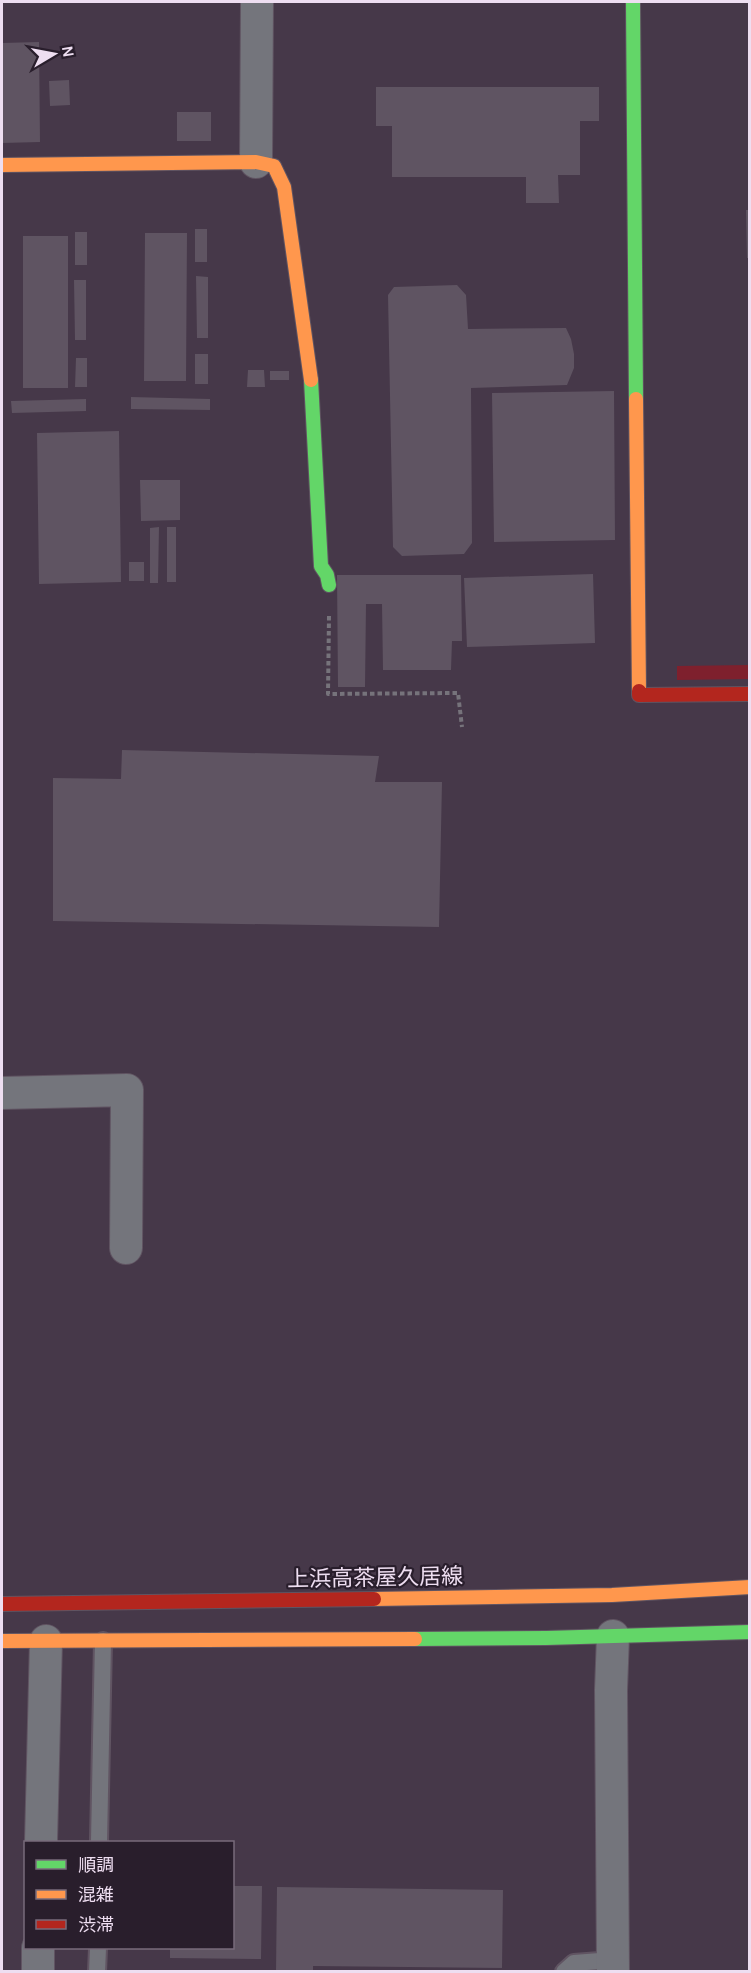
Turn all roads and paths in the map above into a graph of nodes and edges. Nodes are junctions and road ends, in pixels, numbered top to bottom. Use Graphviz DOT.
graph roads {
  1 [pos="257,2"];
  2 [pos="633,2"];
  3 [pos="256,162"];
  4 [pos="2,165"];
  5 [pos="329,585"];
  6 [pos="750,693"];
  7 [pos="462,727"];
  8 [pos="2,1093"];
  9 [pos="126,1248"];
  10 [pos="750,1587"];
  11 [pos="2,1604"];
  12 [pos="613,1631"];
  13 [pos="750,1632"];
  14 [pos="2,1641"];
  15 [pos="46,1641"];
  16 [pos="103,1641"];
  17 [pos="41,1841"];
  18 [pos="99,1841"];
  19 [pos="38,1949"];
  20 [pos="98,1949"];
  21 [pos="613,1966"];
  22 [pos="38,1971"];
  23 [pos="97,1971"];
  24 [pos="564,1971"];
  1 -- 3 [label="street"];
  2 -- 6 [label="main road"];
  3 -- 4 [label="main road"];
  3 -- 5 [label="main road"];
  5 -- 7 [label="path"];
  8 -- 9 [label="street"];
  10 -- 11 [label="main road, 上浜高茶屋久居線"];
  12 -- 13 [label="main road"];
  12 -- 16 [label="main road"];
  12 -- 21 [label="street"];
  14 -- 15 [label="main road"];
  15 -- 16 [label="main road"];
  15 -- 17 [label="street"];
  16 -- 18 [label="lane"];
  19 -- 22 [label="street"];
  20 -- 23 [label="lane"];
  21 -- 24 [label="lane"];
}
